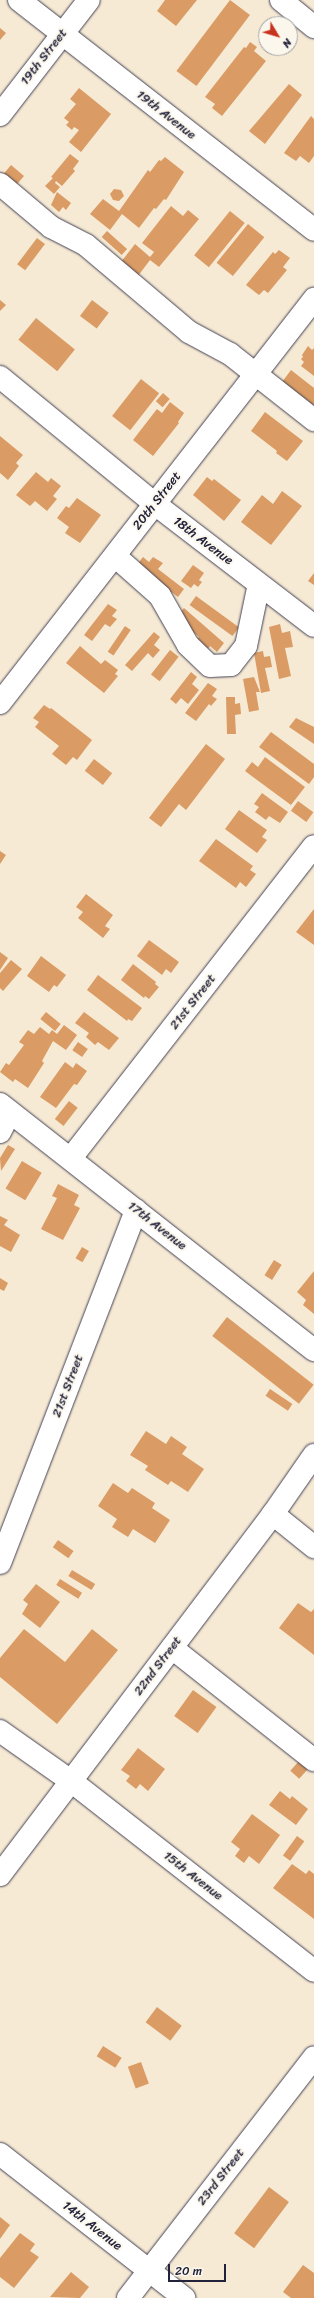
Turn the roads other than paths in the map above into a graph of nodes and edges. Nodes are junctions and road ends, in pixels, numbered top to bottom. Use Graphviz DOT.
graph roads {
  1 [pos="19,0"];
  2 [pos="89,0"];
  3 [pos="281,0"];
  4 [pos="314,27"];
  5 [pos="62,34"];
  6 [pos="0,115"];
  7 [pos="0,184"];
  8 [pos="314,230"];
  9 [pos="314,299"];
  10 [pos="256,374"];
  11 [pos="0,377"];
  12 [pos="314,420"];
  13 [pos="155,504"];
  14 [pos="115,556"];
  15 [pos="259,584"];
  16 [pos="314,626"];
  17 [pos="0,704"];
  18 [pos="314,846"];
  19 [pos="5,1108"];
  20 [pos="0,1132"];
  21 [pos="71,1158"];
  22 [pos="136,1210"];
  23 [pos="314,1350"];
  24 [pos="314,1455"];
  25 [pos="273,1514"];
  26 [pos="314,1547"];
  27 [pos="0,1563"];
  28 [pos="172,1648"];
  29 [pos="0,1731"];
  30 [pos="314,1760"];
  31 [pos="71,1781"];
  32 [pos="0,1875"];
  33 [pos="314,1971"];
  34 [pos="314,2057"];
  35 [pos="0,2154"];
  36 [pos="149,2271"];
  37 [pos="128,2298"];
  38 [pos="184,2298"];
  1 -- 5 [label="street, 19th Avenue"];
  2 -- 5 [label="street, 19th Street"];
  3 -- 4 [label="street"];
  5 -- 6 [label="street, 19th Street"];
  5 -- 8 [label="street, 19th Avenue"];
  7 -- 10 [label="street"];
  9 -- 10 [label="street, 20th Street"];
  10 -- 12 [label="street"];
  10 -- 13 [label="street, 20th Street"];
  11 -- 13 [label="street, 18th Avenue"];
  13 -- 14 [label="street, 20th Street"];
  13 -- 15 [label="street, 18th Avenue"];
  14 -- 15 [label="street"];
  14 -- 17 [label="street, 20th Street"];
  15 -- 16 [label="street, 18th Avenue"];
  18 -- 21 [label="street, 21st Street"];
  19 -- 20 [label="street"];
  19 -- 21 [label="street, 17th Avenue"];
  21 -- 22 [label="street, 17th Avenue"];
  22 -- 23 [label="street, 17th Avenue"];
  22 -- 27 [label="street, 21st Street"];
  24 -- 25 [label="street, 22nd Street"];
  25 -- 26 [label="street"];
  25 -- 28 [label="street, 22nd Street"];
  28 -- 30 [label="street"];
  28 -- 31 [label="street, 22nd Street"];
  29 -- 31 [label="street, 15th Avenue"];
  31 -- 32 [label="street, 22nd Street"];
  31 -- 33 [label="street, 15th Avenue"];
  34 -- 36 [label="street, 23rd Street"];
  35 -- 36 [label="street, 14th Avenue"];
  36 -- 37 [label="street, 23rd Street"];
  36 -- 38 [label="street, 14th Avenue"];
}
